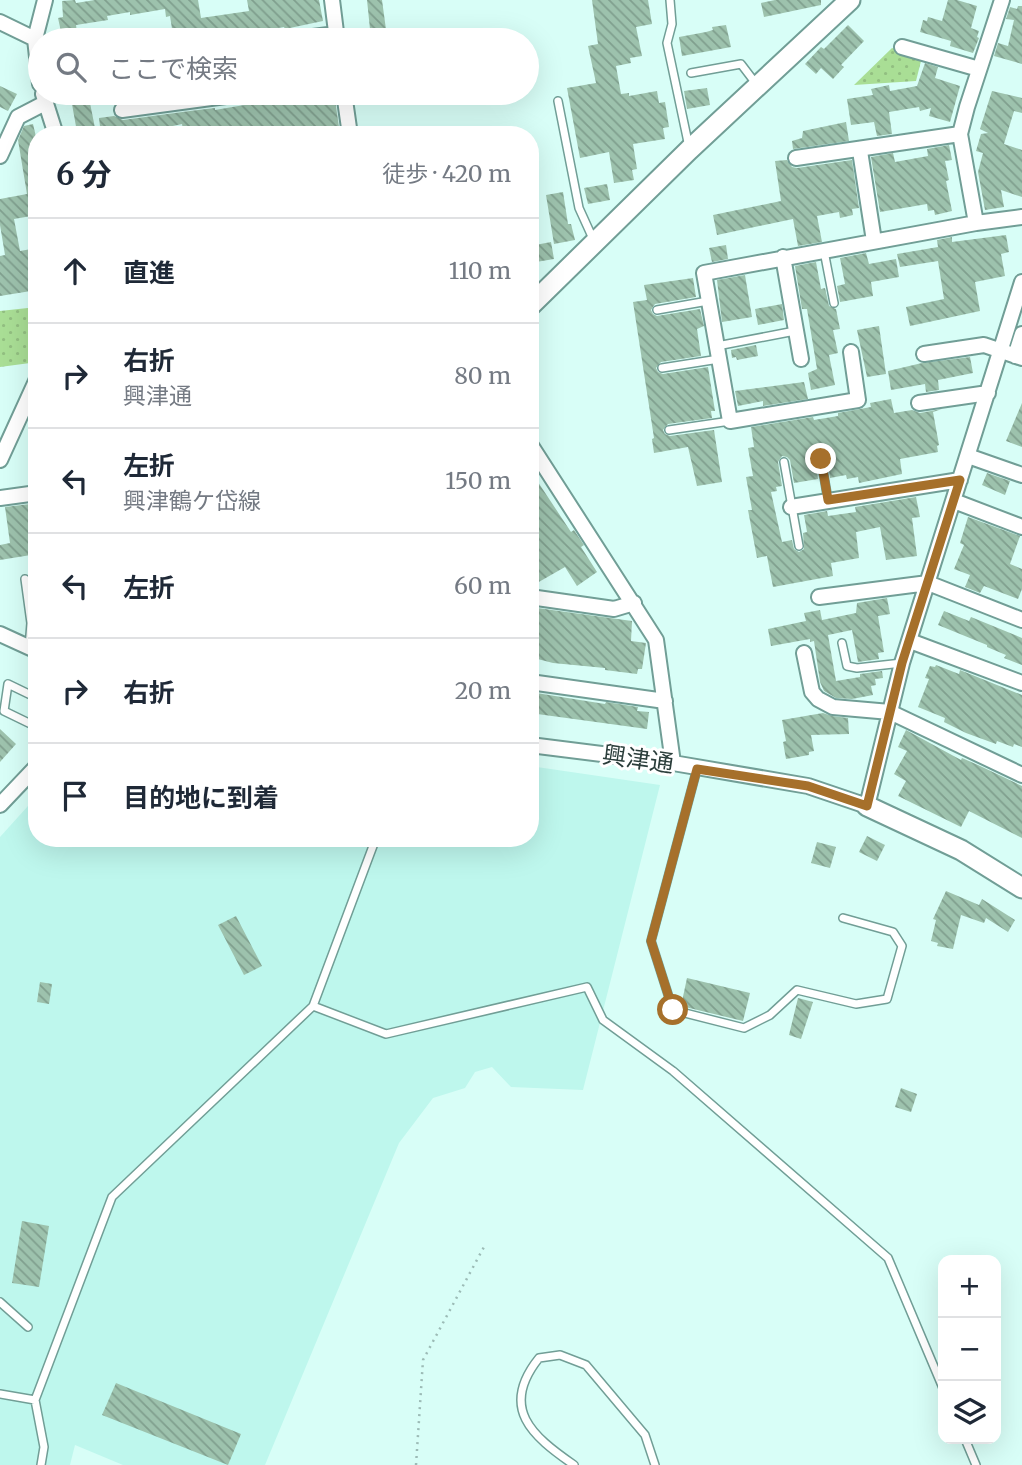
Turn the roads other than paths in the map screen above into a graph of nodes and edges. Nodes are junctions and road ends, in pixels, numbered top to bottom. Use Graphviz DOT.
graph roads {
  1 [pos="45,0"];
  2 [pos="332,0"];
  3 [pos="670,0"];
  4 [pos="850,0"];
  5 [pos="1002,0"];
  6 [pos="0,22"];
  7 [pos="38,28"];
  8 [pos="336,28"];
  9 [pos="28,36"];
  10 [pos="902,47"];
  11 [pos="979,69"];
  12 [pos="691,72"];
  13 [pos="758,86"];
  14 [pos="558,101"];
  15 [pos="34,105"];
  16 [pos="45,105"];
  17 [pos="159,105"];
  18 [pos="346,105"];
  19 [pos="122,110"];
  20 [pos="53,126"];
  21 [pos="349,126"];
  22 [pos="4,132"];
  23 [pos="960,134"];
  24 [pos="689,150"];
  25 [pos="860,151"];
  26 [pos="0,156"];
  27 [pos="796,158"];
  28 [pos="1022,217"];
  29 [pos="976,223"];
  30 [pos="874,241"];
  31 [pos="595,243"];
  32 [pos="824,250"];
  33 [pos="782,257"];
  34 [pos="1022,282"];
  35 [pos="539,294"];
  36 [pos="708,301"];
  37 [pos="834,303"];
  38 [pos="657,310"];
  39 [pos="795,331"];
  40 [pos="1022,334"];
  41 [pos="718,352"];
  42 [pos="851,352"];
  43 [pos="924,354"];
  44 [pos="1013,355"];
  45 [pos="801,359"];
  46 [pos="662,368"];
  47 [pos="988,393"];
  48 [pos="28,399"];
  49 [pos="919,402"];
  50 [pos="730,421"];
  51 [pos="669,430"];
  52 [pos="968,456"];
  53 [pos="539,458"];
  54 [pos="821,459"];
  55 [pos="0,460"];
  56 [pos="784,462"];
  57 [pos="1022,475"];
  58 [pos="960,480"];
  59 [pos="28,494"];
  60 [pos="0,498"];
  61 [pos="828,500"];
  62 [pos="954,500"];
  63 [pos="792,507"];
  64 [pos="1022,527"];
  65 [pos="799,546"];
  66 [pos="24,579"];
  67 [pos="928,583"];
  68 [pos="819,597"];
  69 [pos="539,598"];
  70 [pos="634,603"];
  71 [pos="28,604"];
  72 [pos="1022,620"];
  73 [pos="0,634"];
  74 [pos="910,641"];
  75 [pos="842,643"];
  76 [pos="28,648"];
  77 [pos="804,653"];
  78 [pos="902,663"];
  79 [pos="539,683"];
  80 [pos="1022,683"];
  81 [pos="28,694"];
  82 [pos="665,701"];
  83 [pos="890,712"];
  84 [pos="28,723"];
  85 [pos="539,746"];
  86 [pos="673,763"];
  87 [pos="697,769"];
  88 [pos="28,775"];
  89 [pos="1022,775"];
  90 [pos="0,806"];
  91 [pos="867,806"];
  92 [pos="373,847"];
  93 [pos="1020,884"];
  94 [pos="843,918"];
  95 [pos="313,1006"];
  96 [pos="0,1302"];
  97 [pos="28,1327"];
  98 [pos="940,1381"];
  99 [pos="0,1394"];
  100 [pos="35,1400"];
  101 [pos="967,1444"];
  102 [pos="41,1465"];
  103 [pos="574,1465"];
  104 [pos="655,1465"];
  105 [pos="976,1465"];
  1 -- 7 [label="street"];
  2 -- 8 [label="street"];
  3 -- 24 [label="lane"];
  4 -- 13 [label="street"];
  5 -- 11 [label="street"];
  6 -- 9 [label="street"];
  10 -- 11 [label="street"];
  11 -- 23 [label="street"];
  12 -- 13 [label="lane"];
  13 -- 24 [label="street"];
  14 -- 31 [label="lane"];
  15 -- 22 [label="street"];
  16 -- 20 [label="street"];
  17 -- 19 [label="street"];
  18 -- 21 [label="street"];
  22 -- 26 [label="street"];
  23 -- 25 [label="street"];
  23 -- 29 [label="street"];
  24 -- 31 [label="street"];
  25 -- 27 [label="street"];
  25 -- 30 [label="street"];
  28 -- 29 [label="street"];
  29 -- 30 [label="street"];
  30 -- 32 [label="street"];
  31 -- 35 [label="street"];
  32 -- 33 [label="street"];
  32 -- 37 [label="lane"];
  33 -- 36 [label="street"];
  33 -- 39 [label="street"];
  34 -- 44 [label="street"];
  36 -- 38 [label="lane"];
  36 -- 41 [label="street"];
  39 -- 41 [label="lane"];
  39 -- 45 [label="street"];
  40 -- 44 [label="street"];
  41 -- 46 [label="lane"];
  41 -- 50 [label="street"];
  42 -- 50 [label="street"];
  43 -- 44 [label="street"];
  44 -- 47 [label="street"];
  47 -- 49 [label="street"];
  47 -- 52 [label="street"];
  48 -- 55 [label="street"];
  50 -- 51 [label="lane"];
  52 -- 57 [label="street"];
  52 -- 58 [label="street"];
  53 -- 70 [label="street"];
  54 -- 61 [label="lane"];
  56 -- 63 [label="lane"];
  58 -- 61 [label="street"];
  58 -- 62 [label="street"];
  59 -- 60 [label="street"];
  61 -- 63 [label="street"];
  62 -- 64 [label="street"];
  62 -- 67 [label="street"];
  63 -- 65 [label="lane"];
  66 -- 71 [label="lane"];
  67 -- 68 [label="street"];
  67 -- 72 [label="street"];
  67 -- 74 [label="street"];
  69 -- 70 [label="street"];
  70 -- 82 [label="street"];
  73 -- 76 [label="street"];
  74 -- 78 [label="street"];
  74 -- 80 [label="street"];
  75 -- 78 [label="lane"];
  77 -- 83 [label="street"];
  78 -- 83 [label="street"];
  79 -- 82 [label="street"];
  81 -- 84 [label="lane"];
  82 -- 86 [label="street"];
  83 -- 89 [label="street"];
  83 -- 91 [label="street"];
  85 -- 86 [label="street, 興津通"];
  86 -- 87 [label="street, 興津通"];
  87 -- 91 [label="street, 興津通"];
  87 -- 94 [label="lane"];
  88 -- 90 [label="street"];
  91 -- 93 [label="street"];
  92 -- 95 [label="lane"];
  95 -- 98 [label="lane"];
  95 -- 100 [label="lane"];
  96 -- 97 [label="lane"];
  99 -- 100 [label="lane"];
  100 -- 102 [label="lane"];
  101 -- 105 [label="lane"];
  103 -- 104 [label="lane"];
}
